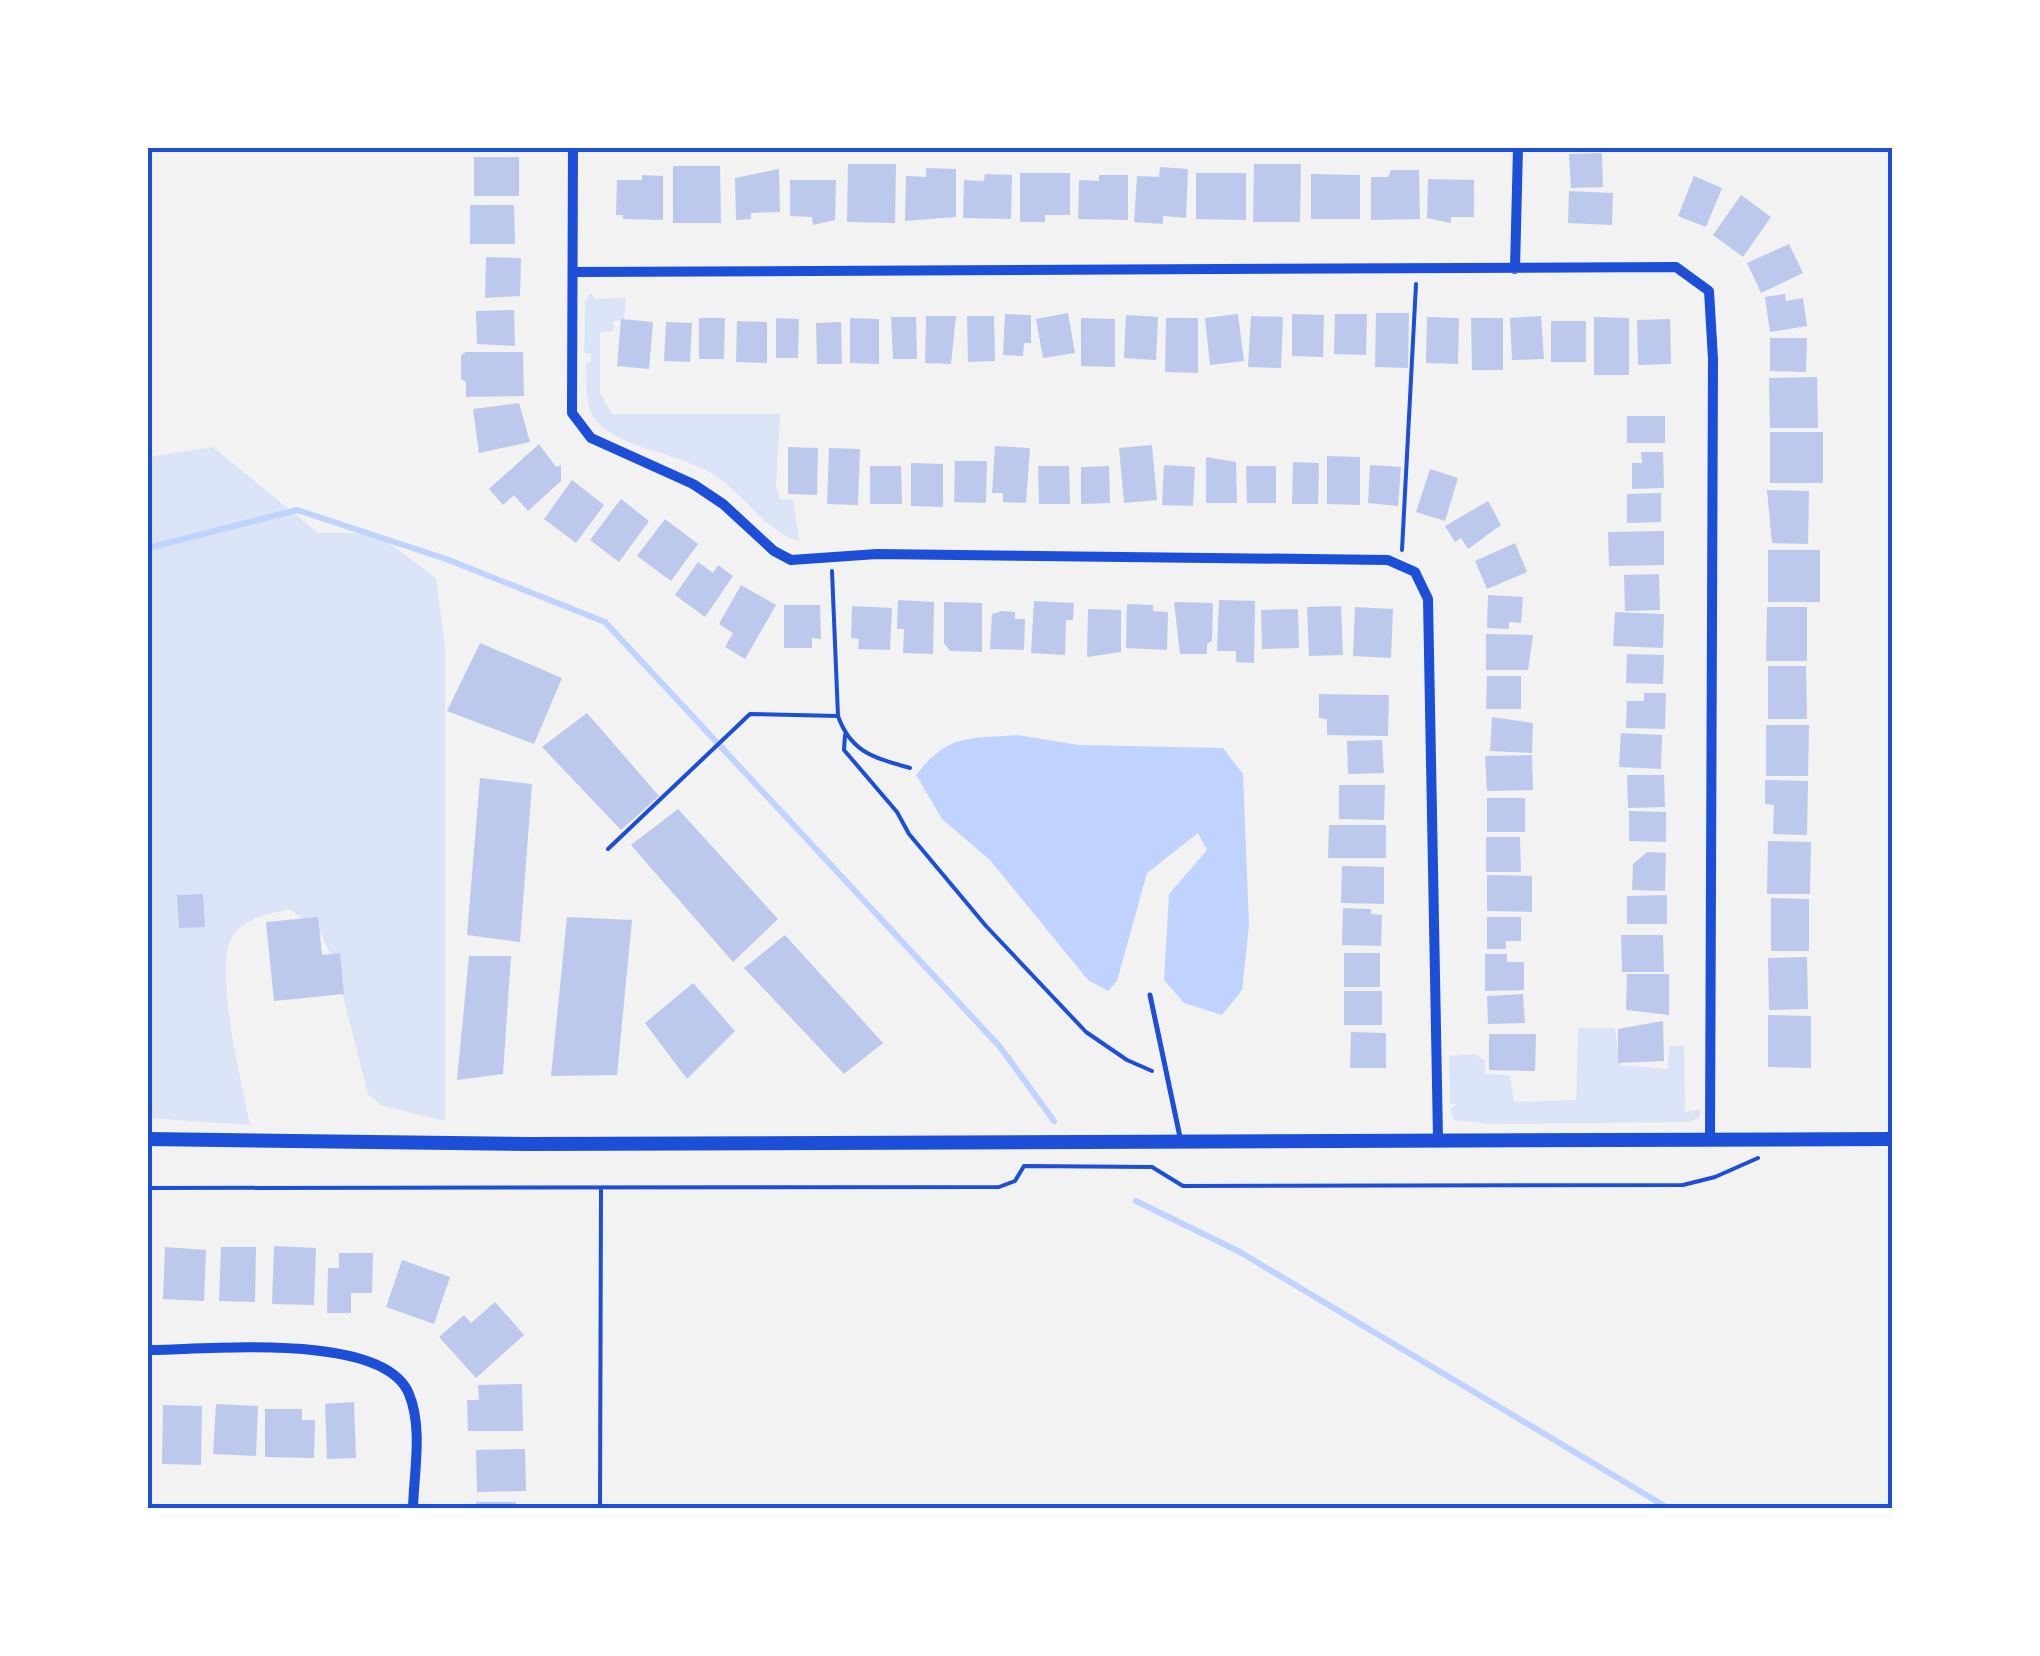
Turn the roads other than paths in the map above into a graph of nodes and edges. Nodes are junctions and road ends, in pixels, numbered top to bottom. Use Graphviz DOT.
graph roads {
  1 [pos="574,148"];
  2 [pos="1518,148"];
  3 [pos="1515,268"];
  4 [pos="576,272"];
  5 [pos="1150,995"];
  6 [pos="1438,1138"];
  7 [pos="1710,1138"];
  8 [pos="148,1139"];
  9 [pos="1892,1139"];
  10 [pos="1180,1140"];
  11 [pos="148,1350"];
  12 [pos="413,1508"];
  1 -- 4 [label="street"];
  2 -- 3 [label="street"];
  3 -- 4 [label="street"];
  3 -- 7 [label="street"];
  4 -- 6 [label="street"];
  5 -- 10 [label="lane"];
  6 -- 7 [label="street"];
  6 -- 10 [label="street"];
  7 -- 9 [label="street"];
  8 -- 10 [label="street"];
  11 -- 12 [label="street"];
}
